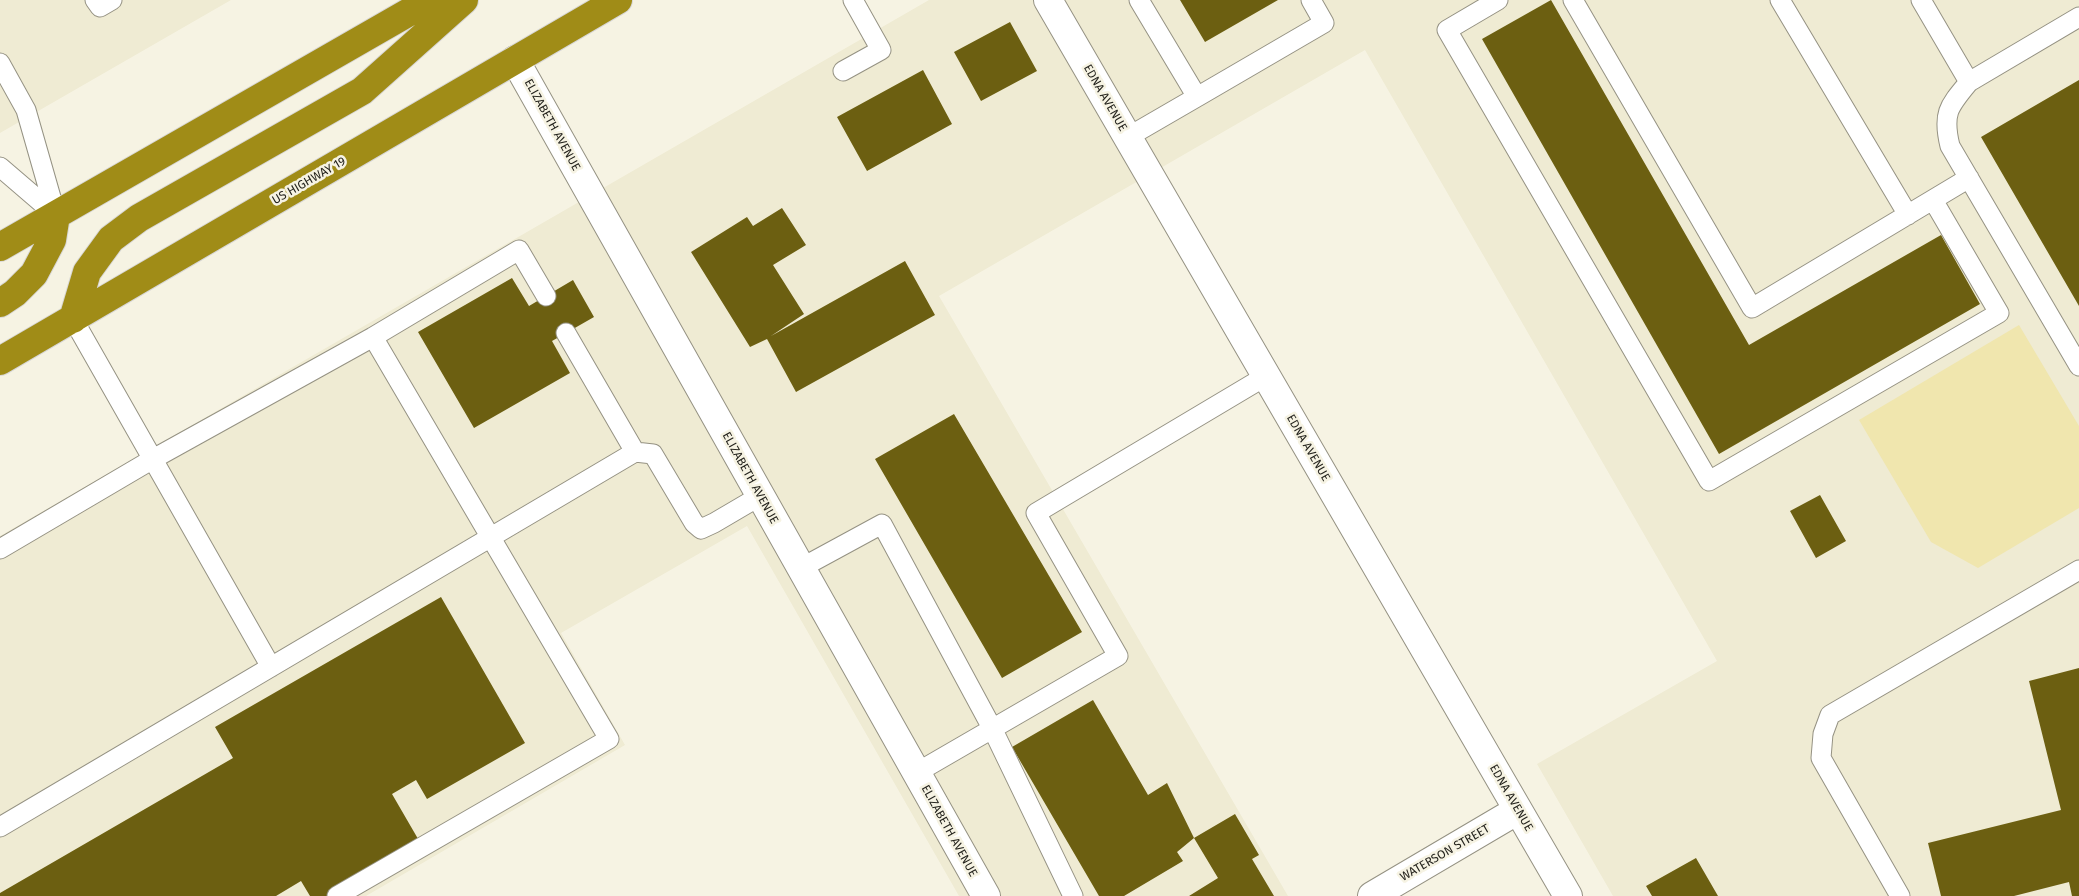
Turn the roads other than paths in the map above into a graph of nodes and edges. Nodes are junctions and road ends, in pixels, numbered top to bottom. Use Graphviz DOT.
graph roads {
  1 [pos="96,0"];
  2 [pos="112,0"];
  3 [pos="430,0"];
  4 [pos="464,0"];
  5 [pos="618,0"];
  6 [pos="854,0"];
  7 [pos="1048,0"];
  8 [pos="1140,0"];
  9 [pos="1311,0"];
  10 [pos="1498,0"];
  11 [pos="1573,0"];
  12 [pos="1780,0"];
  13 [pos="1921,0"];
  14 [pos="1478,5"];
  15 [pos="2079,17"];
  16 [pos="515,60"];
  17 [pos="0,63"];
  18 [pos="843,71"];
  19 [pos="1969,82"];
  20 [pos="1197,97"];
  21 [pos="1128,137"];
  22 [pos="0,167"];
  23 [pos="1969,178"];
  24 [pos="1933,200"];
  25 [pos="56,215"];
  26 [pos="1908,215"];
  27 [pos="0,247"];
  28 [pos="546,296"];
  29 [pos="0,303"];
  30 [pos="73,318"];
  31 [pos="566,333"];
  32 [pos="374,337"];
  33 [pos="0,361"];
  34 [pos="2079,366"];
  35 [pos="1266,376"];
  36 [pos="635,452"];
  37 [pos="153,459"];
  38 [pos="760,496"];
  39 [pos="490,538"];
  40 [pos="0,549"];
  41 [pos="801,568"];
  42 [pos="2079,570"];
  43 [pos="271,667"];
  44 [pos="992,728"];
  45 [pos="916,772"];
  46 [pos="1518,810"];
  47 [pos="0,827"];
  48 [pos="338,896"];
  49 [pos="986,896"];
  50 [pos="1073,896"];
  51 [pos="1372,896"];
  52 [pos="1568,896"];
  53 [pos="1900,896"];
  1 -- 2 [label="lane"];
  3 -- 25 [label="highway"];
  4 -- 30 [label="highway"];
  5 -- 16 [label="highway, US HIGHWAY 19"];
  6 -- 18 [label="lane"];
  7 -- 21 [label="street, EDNA AVENUE"];
  8 -- 20 [label="lane"];
  9 -- 20 [label="lane"];
  10 -- 14 [label="lane"];
  11 -- 26 [label="lane"];
  12 -- 26 [label="lane"];
  13 -- 19 [label="lane"];
  14 -- 24 [label="lane"];
  15 -- 19 [label="lane"];
  16 -- 30 [label="highway, US HIGHWAY 19"];
  16 -- 38 [label="street, ELIZABETH AVENUE"];
  17 -- 25 [label="lane"];
  19 -- 23 [label="lane"];
  20 -- 21 [label="lane"];
  21 -- 35 [label="street, EDNA AVENUE"];
  22 -- 25 [label="lane"];
  23 -- 24 [label="lane"];
  23 -- 34 [label="lane"];
  24 -- 26 [label="lane"];
  25 -- 27 [label="highway"];
  25 -- 29 [label="highway"];
  28 -- 32 [label="lane"];
  30 -- 33 [label="highway, US HIGHWAY 19"];
  30 -- 37 [label="lane"];
  31 -- 36 [label="lane"];
  32 -- 37 [label="lane"];
  32 -- 39 [label="lane"];
  35 -- 44 [label="lane"];
  35 -- 46 [label="street, EDNA AVENUE"];
  36 -- 38 [label="lane"];
  36 -- 39 [label="lane"];
  37 -- 40 [label="lane"];
  37 -- 43 [label="lane"];
  38 -- 41 [label="street, ELIZABETH AVENUE"];
  39 -- 43 [label="lane"];
  39 -- 48 [label="lane"];
  41 -- 44 [label="lane"];
  41 -- 45 [label="street, ELIZABETH AVENUE"];
  42 -- 53 [label="lane"];
  43 -- 47 [label="lane"];
  44 -- 45 [label="lane"];
  44 -- 50 [label="lane"];
  45 -- 49 [label="street, ELIZABETH AVENUE"];
  46 -- 51 [label="street, WATERSON STREET"];
  46 -- 52 [label="street, EDNA AVENUE"];
}
